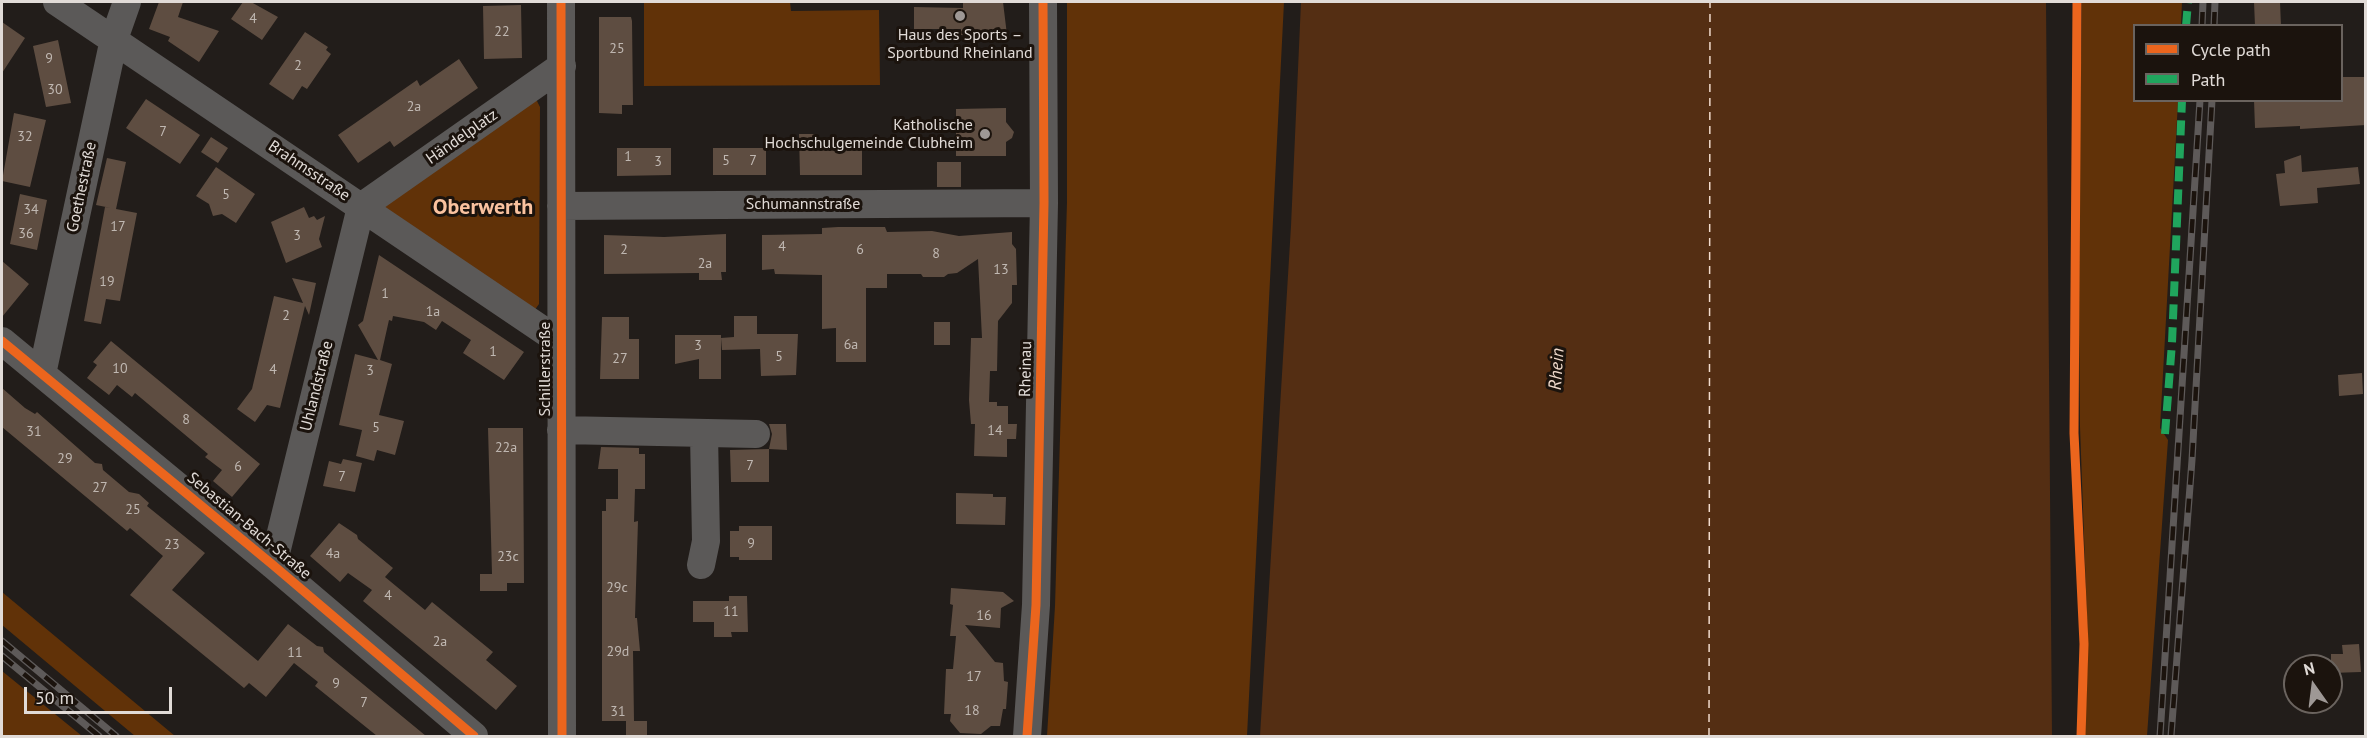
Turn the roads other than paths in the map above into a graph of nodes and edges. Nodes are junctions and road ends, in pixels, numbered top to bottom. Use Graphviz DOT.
graph roads {
  1 [pos="57,2"];
  2 [pos="127,2"];
  3 [pos="561,2"];
  4 [pos="1043,2"];
  5 [pos="114,39"];
  6 [pos="562,66"];
  7 [pos="1044,202"];
  8 [pos="561,206"];
  9 [pos="361,207"];
  10 [pos="2,341"];
  11 [pos="560,341"];
  12 [pos="42,374"];
  13 [pos="561,430"];
  14 [pos="704,433"];
  15 [pos="756,434"];
  16 [pos="273,565"];
  17 [pos="701,565"];
  18 [pos="474,736"];
  19 [pos="562,736"];
  20 [pos="1027,736"];
  1 -- 5 [label="street, Brahmsstraße"];
  2 -- 5 [label="street, Goethestraße"];
  3 -- 6 [label="street, Schillerstraße"];
  4 -- 7 [label="street, Rheinau"];
  5 -- 9 [label="street, Brahmsstraße"];
  5 -- 12 [label="street, Goethestraße"];
  6 -- 8 [label="street, Schillerstraße"];
  6 -- 9 [label="street, Händelplatz"];
  7 -- 8 [label="street, Schumannstraße"];
  7 -- 20 [label="street, Rheinau"];
  8 -- 11 [label="street, Schillerstraße"];
  9 -- 11 [label="street, Brahmsstraße"];
  9 -- 16 [label="street, Uhlandstraße"];
  10 -- 12 [label="street, Sebastian-Bach-Straße"];
  11 -- 13 [label="street, Schillerstraße"];
  12 -- 16 [label="street, Sebastian-Bach-Straße"];
  13 -- 14 [label="street"];
  13 -- 19 [label="street, Schillerstraße"];
  14 -- 15 [label="street"];
  14 -- 17 [label="street"];
  16 -- 18 [label="street, Sebastian-Bach-Straße"];
}
